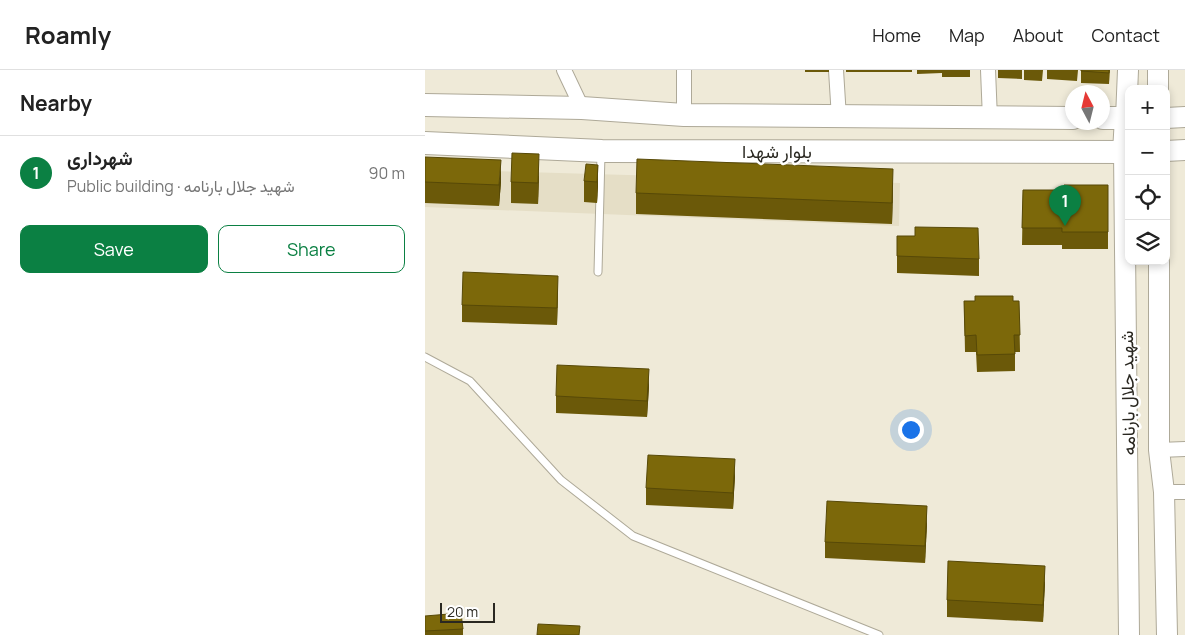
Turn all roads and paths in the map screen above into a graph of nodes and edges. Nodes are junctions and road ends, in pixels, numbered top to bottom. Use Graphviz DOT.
graph roads {
  1 [pos="564,70"];
  2 [pos="684,70"];
  3 [pos="836,70"];
  4 [pos="988,70"];
  5 [pos="1127,70"];
  6 [pos="1158,70"];
  7 [pos="1127,85"];
  8 [pos="1158,85"];
  9 [pos="425,105"];
  10 [pos="582,108"];
  11 [pos="684,115"];
  12 [pos="1185,117"];
  13 [pos="839,118"];
  14 [pos="989,118"];
  15 [pos="1065,118"];
  16 [pos="1110,118"];
  17 [pos="1125,118"];
  18 [pos="1170,118"];
  19 [pos="425,143"];
  20 [pos="1185,150"];
  21 [pos="601,151"];
  22 [pos="1170,151"];
  23 [pos="1125,152"];
  24 [pos="1127,175"];
  25 [pos="1159,265"];
  26 [pos="597,272"];
  27 [pos="425,357"];
  28 [pos="1185,449"];
  29 [pos="1159,450"];
  30 [pos="1164,492"];
  31 [pos="1185,492"];
  32 [pos="879,635"];
  33 [pos="1129,635"];
  34 [pos="1167,635"];
  1 -- 10 [label="street"];
  2 -- 11 [label="street"];
  3 -- 13 [label="street"];
  4 -- 14 [label="street"];
  5 -- 7 [label="street"];
  6 -- 8 [label="street"];
  9 -- 10 [label="main road, بلوار شهدا"];
  10 -- 11 [label="main road, بلوار شهدا"];
  11 -- 13 [label="main road, بلوار شهدا"];
  12 -- 18 [label="street"];
  13 -- 14 [label="main road, بلوار شهدا"];
  14 -- 15 [label="main road, بلوار شهدا"];
  16 -- 17 [label="main road"];
  19 -- 21 [label="main road, بلوار شهدا"];
  20 -- 22 [label="street"];
  21 -- 23 [label="main road, بلوار شهدا"];
  21 -- 26 [label="lane"];
  24 -- 33 [label="street, شهید جلال بارنامه"];
  25 -- 29 [label="street, شهید جلال بارنامه"];
  27 -- 32 [label="lane"];
  28 -- 29 [label="street"];
  29 -- 30 [label="street, شهید جلال بارنامه"];
  30 -- 31 [label="street"];
  30 -- 34 [label="street, شهید جلال بارنامه"];
}
